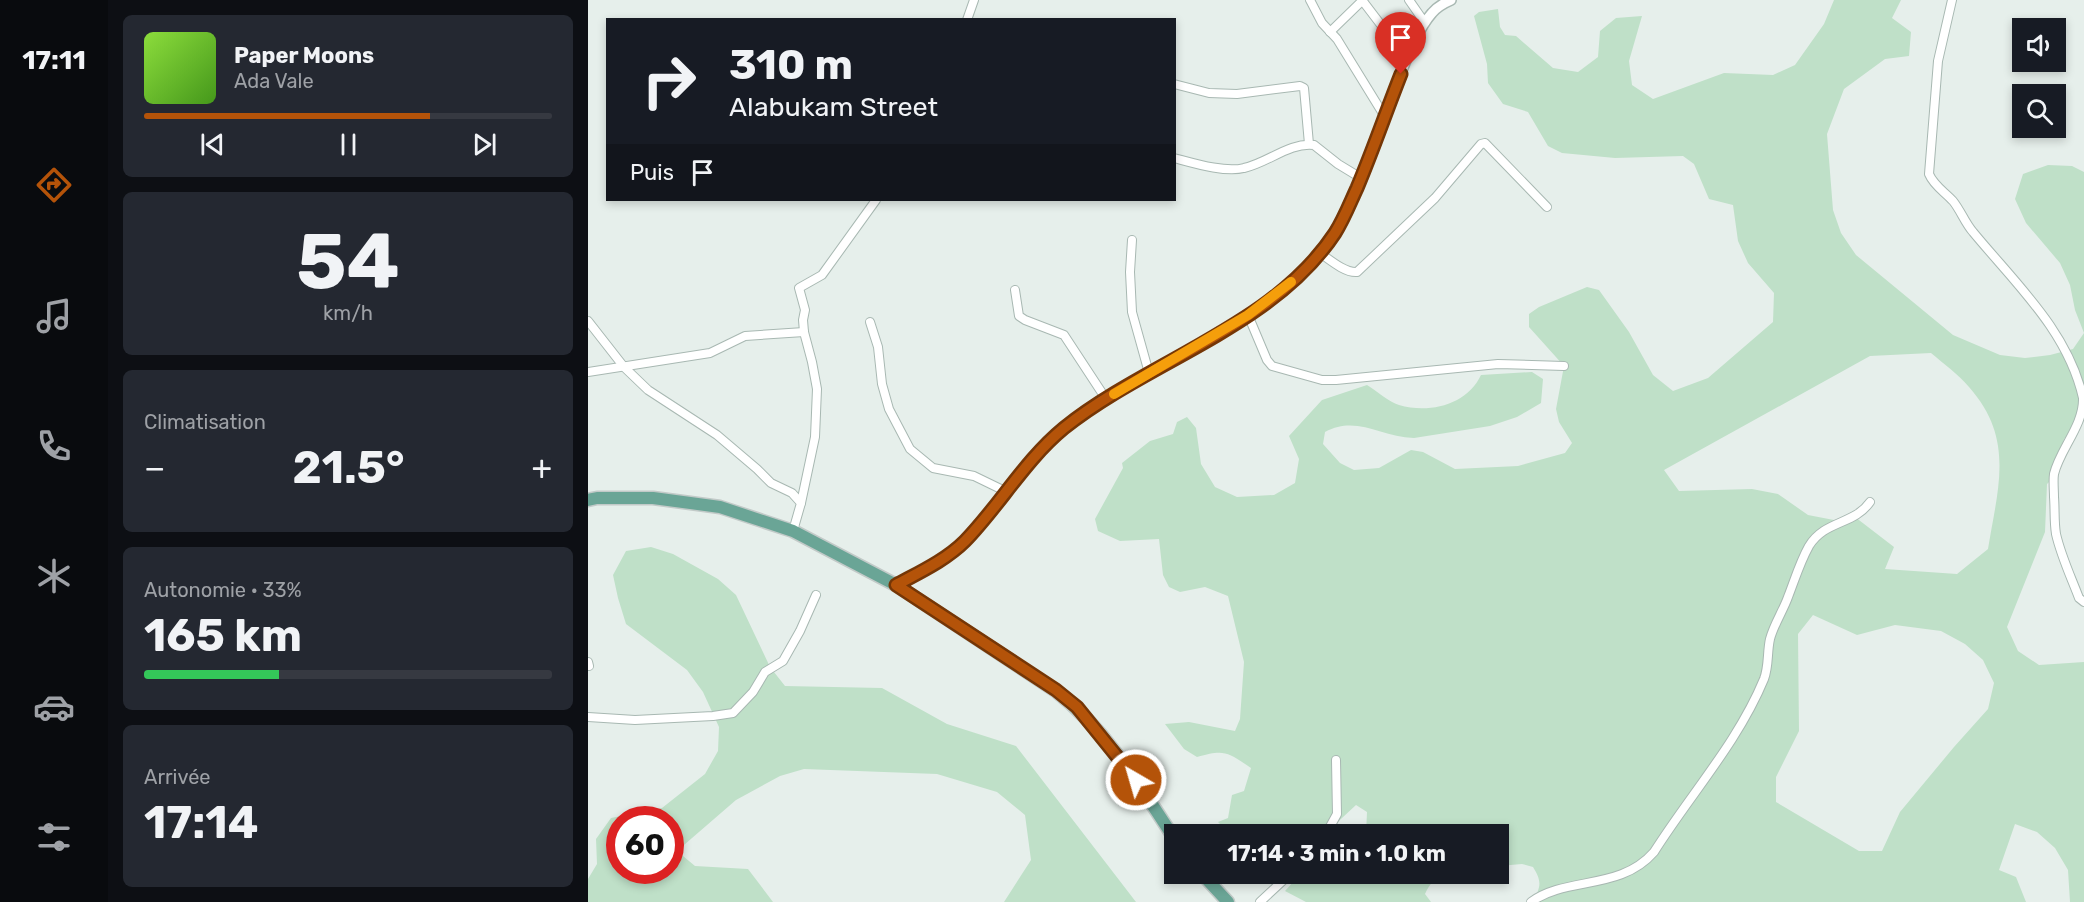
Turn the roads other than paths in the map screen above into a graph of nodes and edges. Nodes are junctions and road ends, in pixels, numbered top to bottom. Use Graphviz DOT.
graph roads {
  1 [pos="974,0"];
  2 [pos="1310,0"];
  3 [pos="1363,0"];
  4 [pos="1409,0"];
  5 [pos="1451,0"];
  6 [pos="1952,0"];
  7 [pos="968,18"];
  8 [pos="1425,23"];
  9 [pos="1329,32"];
  10 [pos="1407,59"];
  11 [pos="1176,85"];
  12 [pos="1385,117"];
  13 [pos="1309,144"];
  14 [pos="1176,158"];
  15 [pos="1361,178"];
  16 [pos="875,201"];
  17 [pos="1547,207"];
  18 [pos="1132,240"];
  19 [pos="1320,253"];
  20 [pos="1015,290"];
  21 [pos="1248,315"];
  22 [pos="588,321"];
  23 [pos="870,322"];
  24 [pos="804,332"];
  25 [pos="1564,366"];
  26 [pos="624,367"];
  27 [pos="588,372"];
  28 [pos="1149,373"];
  29 [pos="1106,399"];
  30 [pos="1007,492"];
  31 [pos="588,500"];
  32 [pos="1870,502"];
  33 [pos="801,503"];
  34 [pos="793,531"];
  35 [pos="896,585"];
  36 [pos="816,595"];
  37 [pos="2084,602"];
  38 [pos="588,717"];
  39 [pos="1336,760"];
  40 [pos="1165,824"];
  41 [pos="1332,824"];
  42 [pos="1211,884"];
  43 [pos="1279,884"];
  44 [pos="1228,902"];
  45 [pos="1260,902"];
  46 [pos="1531,902"];
  1 -- 7 [label="street"];
  2 -- 9 [label="street"];
  3 -- 9 [label="street"];
  3 -- 10 [label="street"];
  4 -- 8 [label="street"];
  5 -- 8 [label="street"];
  6 -- 37 [label="street"];
  8 -- 10 [label="street"];
  9 -- 12 [label="street"];
  10 -- 12 [label="street"];
  11 -- 13 [label="street"];
  12 -- 15 [label="street"];
  13 -- 14 [label="street"];
  13 -- 15 [label="street"];
  15 -- 19 [label="street"];
  16 -- 24 [label="street"];
  17 -- 19 [label="street"];
  18 -- 28 [label="street"];
  19 -- 21 [label="street"];
  20 -- 29 [label="street"];
  21 -- 25 [label="street"];
  21 -- 28 [label="street"];
  22 -- 26 [label="street"];
  23 -- 30 [label="street"];
  24 -- 26 [label="street"];
  24 -- 33 [label="street"];
  26 -- 27 [label="street"];
  26 -- 33 [label="street"];
  28 -- 29 [label="street"];
  29 -- 30 [label="street"];
  30 -- 35 [label="street"];
  31 -- 34 [label="main road"];
  32 -- 46 [label="street"];
  33 -- 34 [label="street"];
  34 -- 35 [label="main road"];
  35 -- 40 [label="main road"];
  36 -- 38 [label="street"];
  39 -- 41 [label="street"];
  42 -- 44 [label="main road"];
  43 -- 45 [label="street"];
}
